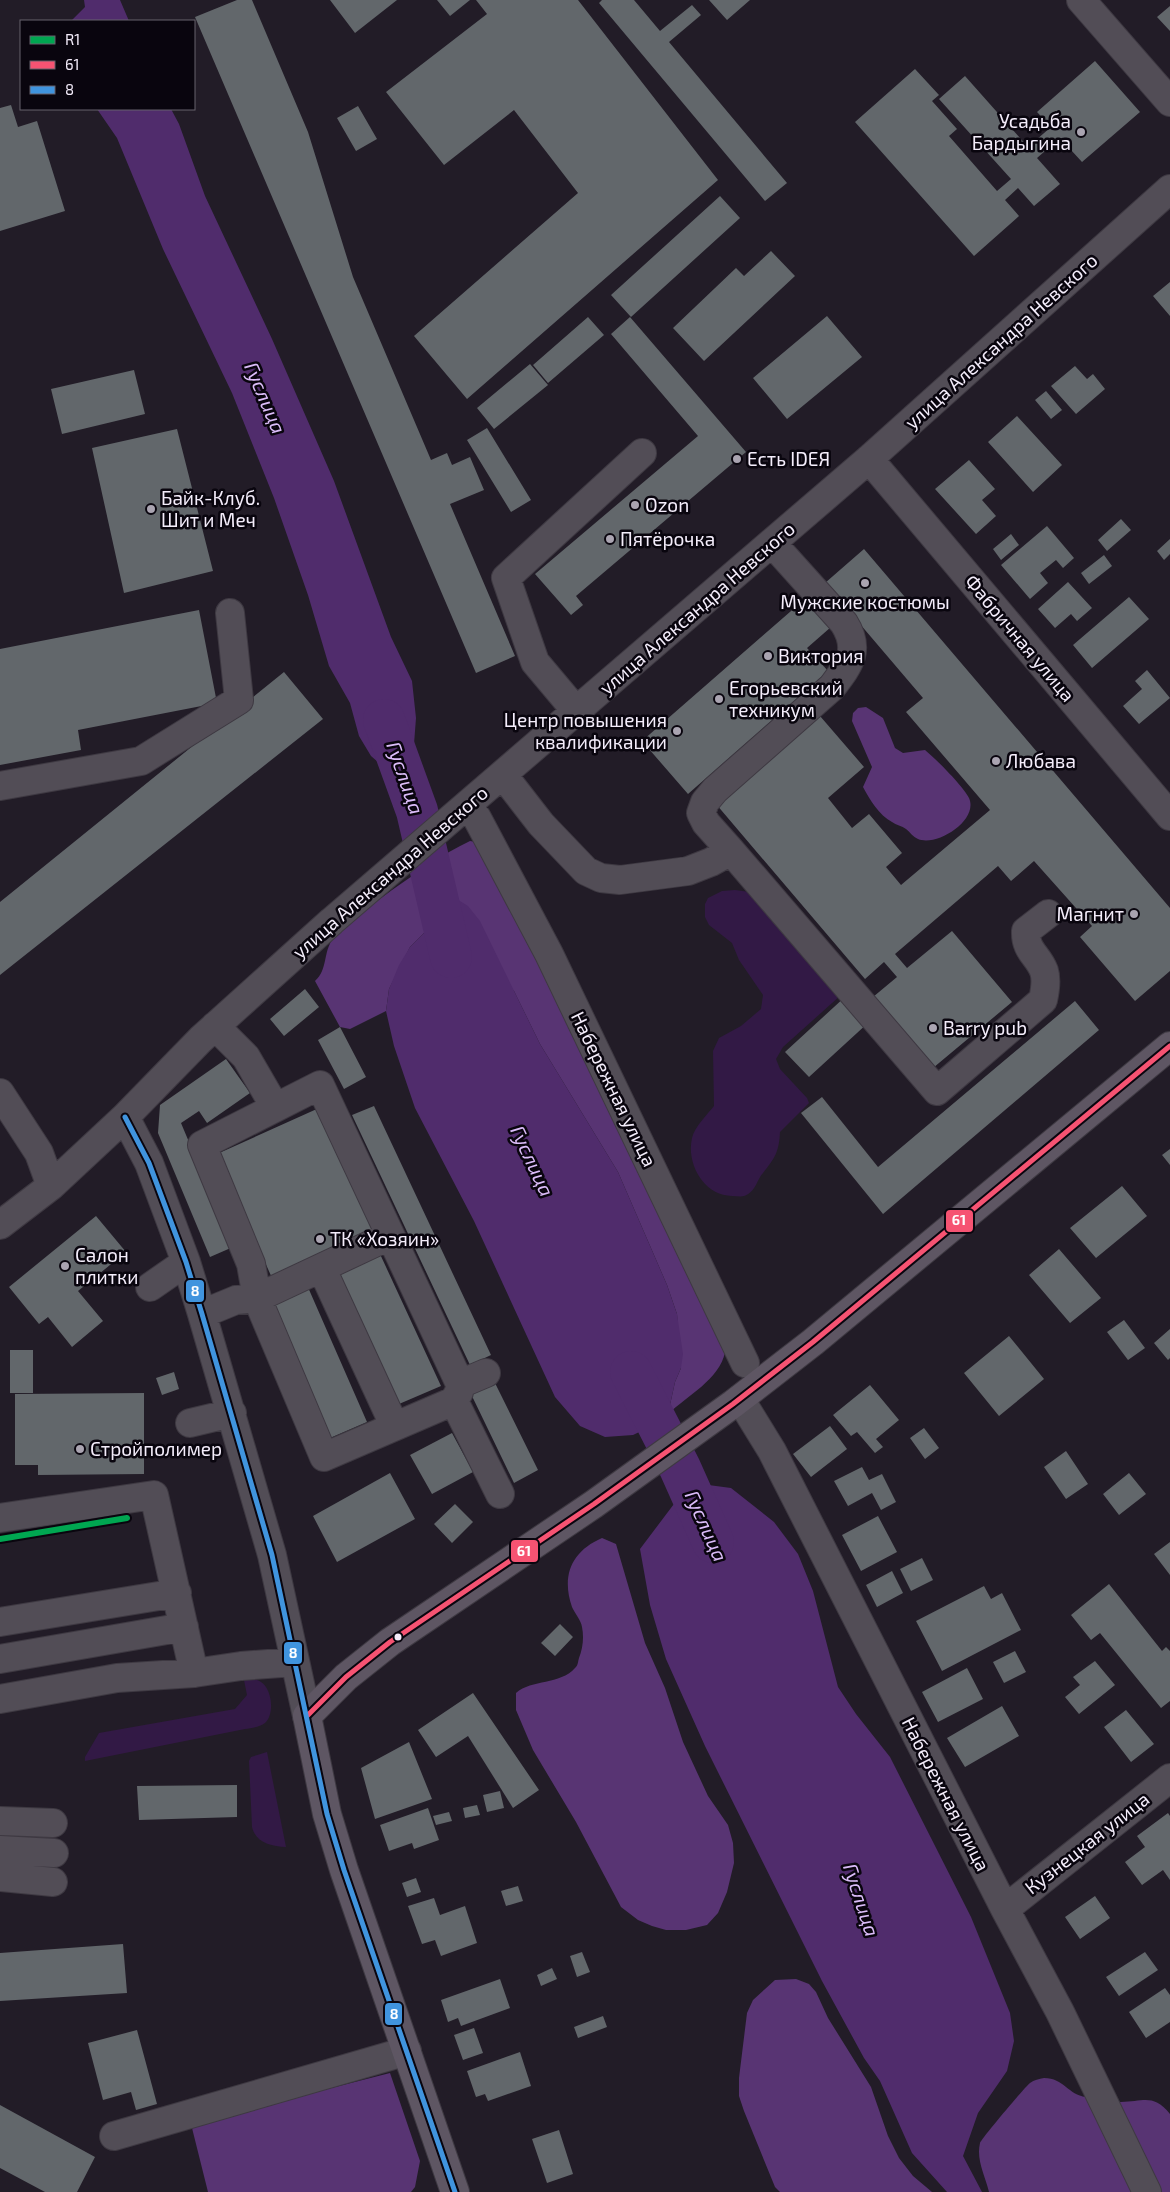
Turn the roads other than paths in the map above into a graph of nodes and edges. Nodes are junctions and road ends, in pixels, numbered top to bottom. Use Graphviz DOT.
graph roads {
  1 [pos="1080,0"];
  2 [pos="1170,102"];
  3 [pos="1170,189"];
  4 [pos="642,454"];
  5 [pos="869,459"];
  6 [pos="772,543"];
  7 [pos="230,613"];
  8 [pos="576,712"];
  9 [pos="503,775"];
  10 [pos="0,786"];
  11 [pos="468,815"];
  12 [pos="1170,816"];
  13 [pos="731,851"];
  14 [pos="1048,914"];
  15 [pos="215,1026"];
  16 [pos="1170,1046"];
  17 [pos="0,1093"];
  18 [pos="275,1107"];
  19 [pos="125,1117"];
  20 [pos="51,1186"];
  21 [pos="0,1225"];
  22 [pos="389,1236"];
  23 [pos="186,1262"];
  24 [pos="322,1269"];
  25 [pos="150,1287"];
  26 [pos="257,1298"];
  27 [pos="202,1314"];
  28 [pos="745,1363"];
  29 [pos="486,1373"];
  30 [pos="457,1393"];
  31 [pos="736,1401"];
  32 [pos="232,1413"];
  33 [pos="190,1423"];
  34 [pos="394,1425"];
  35 [pos="500,1494"];
  36 [pos="0,1518"];
  37 [pos="177,1593"];
  38 [pos="0,1622"];
  39 [pos="184,1626"];
  40 [pos="0,1658"];
  41 [pos="295,1662"];
  42 [pos="194,1673"];
  43 [pos="0,1698"];
  44 [pos="307,1716"];
  45 [pos="1170,1778"];
  46 [pos="0,1822"];
  47 [pos="53,1823"];
  48 [pos="0,1850"];
  49 [pos="54,1852"];
  50 [pos="0,1877"];
  51 [pos="53,1882"];
  52 [pos="1004,1909"];
  53 [pos="407,2051"];
  54 [pos="114,2136"];
  55 [pos="455,2192"];
  56 [pos="1147,2192"];
  1 -- 2 [label="street"];
  3 -- 5 [label="street, улица Александра Невского"];
  4 -- 8 [label="street"];
  5 -- 6 [label="street, улица Александра Невского"];
  5 -- 12 [label="street, Фабричная улица"];
  6 -- 8 [label="street, улица Александра Невского"];
  6 -- 13 [label="street"];
  7 -- 10 [label="street"];
  8 -- 9 [label="street, улица Александра Невского"];
  9 -- 11 [label="street, улица Александра Невского"];
  9 -- 13 [label="street"];
  11 -- 15 [label="street, улица Александра Невского"];
  11 -- 28 [label="street, Набережная улица"];
  13 -- 14 [label="street"];
  15 -- 18 [label="street"];
  15 -- 19 [label="street, улица Александра Невского"];
  16 -- 31 [label="main road"];
  17 -- 20 [label="street"];
  18 -- 22 [label="street"];
  18 -- 26 [label="street"];
  19 -- 20 [label="street, улица Александра Невского"];
  19 -- 23 [label="street"];
  20 -- 21 [label="street, улица Александра Невского"];
  22 -- 24 [label="street"];
  22 -- 30 [label="street"];
  23 -- 25 [label="street"];
  23 -- 27 [label="street"];
  24 -- 26 [label="street"];
  24 -- 34 [label="street"];
  26 -- 27 [label="street"];
  26 -- 34 [label="street"];
  27 -- 32 [label="street"];
  29 -- 30 [label="street"];
  30 -- 34 [label="street"];
  30 -- 35 [label="street"];
  31 -- 44 [label="main road"];
  31 -- 52 [label="street, Набережная улица"];
  32 -- 33 [label="street"];
  32 -- 41 [label="street"];
  36 -- 37 [label="street"];
  37 -- 38 [label="street"];
  37 -- 39 [label="street"];
  39 -- 40 [label="street"];
  39 -- 42 [label="street"];
  41 -- 42 [label="street"];
  41 -- 44 [label="street"];
  42 -- 43 [label="street"];
  44 -- 53 [label="main road"];
  45 -- 52 [label="street, Кузнецкая улица"];
  46 -- 47 [label="street"];
  48 -- 49 [label="street"];
  50 -- 51 [label="street"];
  52 -- 56 [label="street, Набережная улица"];
  53 -- 54 [label="street"];
  53 -- 55 [label="main road"];
}
